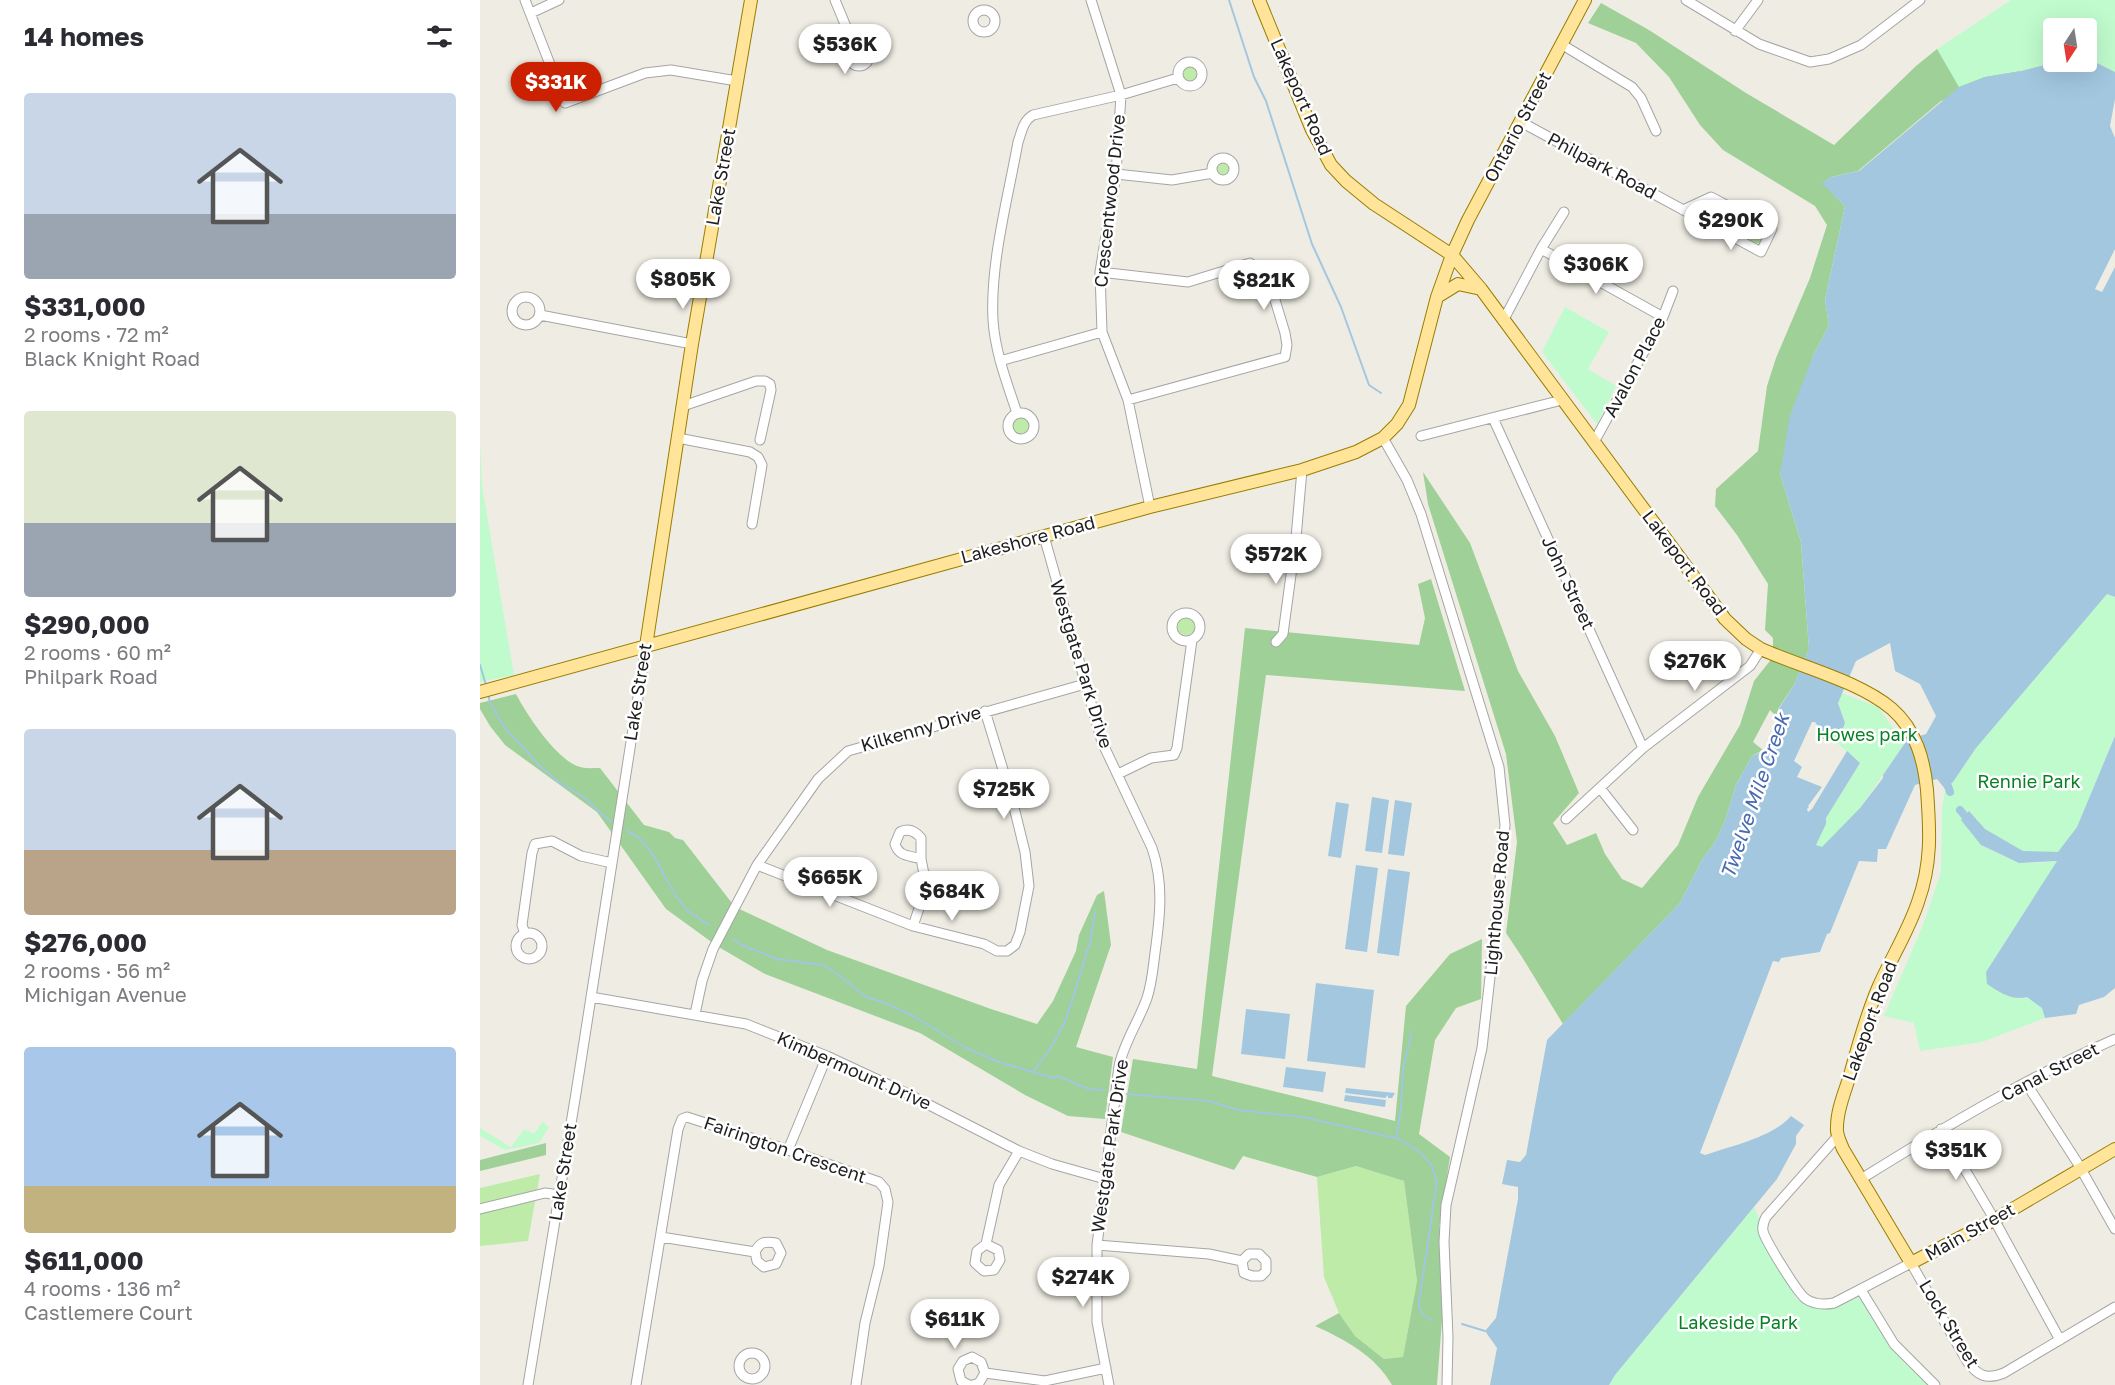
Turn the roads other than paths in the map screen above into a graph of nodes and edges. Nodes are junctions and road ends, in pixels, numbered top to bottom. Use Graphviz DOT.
graph roads {
  1 [pos="525,0"];
  2 [pos="559,0"];
  3 [pos="751,0"];
  4 [pos="835,0"];
  5 [pos="1091,0"];
  6 [pos="1259,0"];
  7 [pos="1585,0"];
  8 [pos="1686,0"];
  9 [pos="1758,0"];
  10 [pos="1920,0"];
  11 [pos="531,13"];
  12 [pos="1735,31"];
  13 [pos="1561,44"];
  14 [pos="854,46"];
  15 [pos="1178,78"];
  16 [pos="737,81"];
  17 [pos="1121,95"];
  18 [pos="1521,122"];
  19 [pos="1656,131"];
  20 [pos="1212,173"];
  21 [pos="1116,174"];
  22 [pos="1683,210"];
  23 [pos="1564,212"];
  24 [pos="1541,249"];
  25 [pos="1452,255"];
  26 [pos="1100,272"];
  27 [pos="1481,289"];
  28 [pos="1673,291"];
  29 [pos="1437,297"];
  30 [pos="540,315"];
  31 [pos="1664,317"];
  32 [pos="1503,321"];
  33 [pos="1102,332"];
  34 [pos="692,344"];
  35 [pos="1000,361"];
  36 [pos="1128,400"];
  37 [pos="1562,400"];
  38 [pos="683,406"];
  39 [pos="1017,413"];
  40 [pos="1493,418"];
  41 [pos="1421,436"];
  42 [pos="678,438"];
  43 [pos="1383,438"];
  44 [pos="760,440"];
  45 [pos="1594,442"];
  46 [pos="1302,470"];
  47 [pos="1150,507"];
  48 [pos="752,524"];
  49 [pos="1044,536"];
  50 [pos="1191,639"];
  51 [pos="1276,642"];
  52 [pos="646,646"];
  53 [pos="1761,649"];
  54 [pos="1085,684"];
  55 [pos="485,690"];
  56 [pos="985,711"];
  57 [pos="1643,748"];
  58 [pos="1118,774"];
  59 [pos="1600,788"];
  60 [pos="1566,819"];
  61 [pos="1633,830"];
  62 [pos="921,859"];
  63 [pos="612,863"];
  64 [pos="757,865"];
  65 [pos="913,926"];
  66 [pos="525,934"];
  67 [pos="591,997"];
  68 [pos="695,1014"];
  69 [pos="2115,1039"];
  70 [pos="827,1056"];
  71 [pos="2026,1083"];
  72 [pos="1941,1129"];
  73 [pos="1838,1137"];
  74 [pos="2115,1149"];
  75 [pos="788,1150"];
  76 [pos="1019,1151"];
  77 [pos="2081,1170"];
  78 [pos="1106,1179"];
  79 [pos="1861,1179"];
  80 [pos="560,1195"];
  81 [pos="480,1209"];
  82 [pos="1994,1220"];
  83 [pos="2115,1229"];
  84 [pos="662,1237"];
  85 [pos="986,1244"];
  86 [pos="1097,1245"];
  87 [pos="755,1252"];
  88 [pos="1242,1261"];
  89 [pos="1911,1263"];
  90 [pos="1861,1290"];
  91 [pos="2115,1307"];
  92 [pos="2060,1340"];
  93 [pos="1106,1368"];
  94 [pos="985,1373"];
  95 [pos="528,1385"];
  96 [pos="636,1385"];
  97 [pos="856,1385"];
  98 [pos="971,1385"];
  99 [pos="1109,1385"];
  100 [pos="1447,1385"];
  101 [pos="1935,1385"];
  1 -- 11 [label="street"];
  2 -- 11 [label="street"];
  3 -- 16 [label="main road, Lake Street"];
  4 -- 14 [label="street"];
  5 -- 17 [label="street, Crescentwood Drive"];
  6 -- 25 [label="main road, Lakeport Road"];
  7 -- 13 [label="main road, Ontario Street"];
  8 -- 12 [label="street"];
  9 -- 12 [label="street"];
  10 -- 12 [label="street"];
  11 -- 16 [label="street"];
  13 -- 18 [label="main road, Ontario Street"];
  13 -- 19 [label="street"];
  15 -- 17 [label="street"];
  16 -- 34 [label="main road, Lake Street"];
  17 -- 21 [label="street, Crescentwood Drive"];
  17 -- 35 [label="street"];
  18 -- 22 [label="street, Philpark Road"];
  18 -- 25 [label="main road, Ontario Street"];
  20 -- 21 [label="street"];
  21 -- 26 [label="street, Crescentwood Drive"];
  22 -- 22 [label="street, Philpark Road"];
  23 -- 24 [label="street"];
  24 -- 31 [label="street"];
  24 -- 32 [label="street"];
  25 -- 27 [label="main road, Lakeport Road"];
  25 -- 29 [label="main road, Lakeshore Road"];
  26 -- 33 [label="street, Crescentwood Drive"];
  26 -- 36 [label="street"];
  27 -- 29 [label="main road"];
  27 -- 32 [label="main road, Lakeport Road"];
  28 -- 31 [label="street, Avalon Place"];
  29 -- 43 [label="main road, Lakeshore Road"];
  30 -- 34 [label="street"];
  31 -- 45 [label="street, Avalon Place"];
  32 -- 37 [label="main road, Lakeport Road"];
  33 -- 35 [label="street"];
  33 -- 36 [label="street, Crescentwood Drive"];
  34 -- 38 [label="main road, Lake Street"];
  35 -- 39 [label="street"];
  36 -- 47 [label="street, Crescentwood Drive"];
  37 -- 40 [label="street"];
  37 -- 45 [label="main road, Lakeport Road"];
  38 -- 42 [label="main road, Lake Street"];
  38 -- 44 [label="street"];
  40 -- 41 [label="street"];
  40 -- 57 [label="street, John Street"];
  42 -- 48 [label="street"];
  42 -- 52 [label="main road, Lake Street"];
  43 -- 46 [label="main road, Lakeshore Road"];
  43 -- 100 [label="street, Lighthouse Road"];
  45 -- 53 [label="main road, Lakeport Road"];
  46 -- 47 [label="main road, Lakeshore Road"];
  46 -- 51 [label="street"];
  47 -- 49 [label="main road, Lakeshore Road"];
  49 -- 52 [label="main road, Lakeshore Road"];
  49 -- 54 [label="street, Westgate Park Drive"];
  50 -- 58 [label="street"];
  52 -- 55 [label="main road, Lakeshore Road"];
  52 -- 63 [label="street, Lake Street"];
  53 -- 57 [label="street"];
  53 -- 73 [label="main road, Lakeport Road"];
  54 -- 56 [label="street, Kilkenny Drive"];
  54 -- 58 [label="street, Westgate Park Drive"];
  56 -- 64 [label="street, Kilkenny Drive"];
  56 -- 65 [label="street"];
  57 -- 59 [label="street"];
  58 -- 78 [label="street, Westgate Park Drive"];
  59 -- 60 [label="street"];
  59 -- 61 [label="street"];
  62 -- 65 [label="street"];
  63 -- 66 [label="street"];
  63 -- 67 [label="street, Lake Street"];
  64 -- 65 [label="street"];
  64 -- 68 [label="street, Kilkenny Drive"];
  67 -- 68 [label="street, Kimbermount Drive"];
  67 -- 80 [label="street, Lake Street"];
  68 -- 70 [label="street, Kimbermount Drive"];
  69 -- 71 [label="street, Canal Street"];
  70 -- 75 [label="street"];
  70 -- 76 [label="street, Kimbermount Drive"];
  71 -- 72 [label="street, Canal Street"];
  71 -- 77 [label="street"];
  72 -- 79 [label="street, Canal Street"];
  72 -- 82 [label="street"];
  73 -- 79 [label="main road, Lock Street"];
  73 -- 90 [label="street, Main Street"];
  74 -- 77 [label="main road, Main Street"];
  75 -- 84 [label="street, Fairington Crescent"];
  75 -- 97 [label="street, Fairington Crescent"];
  76 -- 78 [label="street, Kimbermount Drive"];
  76 -- 85 [label="street"];
  77 -- 82 [label="main road, Main Street"];
  77 -- 83 [label="street"];
  78 -- 86 [label="street, Westgate Park Drive"];
  79 -- 89 [label="main road, Lock Street"];
  80 -- 81 [label="street"];
  80 -- 95 [label="street, Lake Street"];
  82 -- 89 [label="main road, Main Street"];
  82 -- 92 [label="street"];
  84 -- 87 [label="street"];
  84 -- 96 [label="street, Fairington Crescent"];
  86 -- 88 [label="street"];
  86 -- 93 [label="street, Westgate Park Drive"];
  89 -- 90 [label="street, Main Street"];
  89 -- 92 [label="street, Lock Street"];
  90 -- 101 [label="street"];
  91 -- 92 [label="street"];
  93 -- 94 [label="street"];
  93 -- 99 [label="street, Westgate Park Drive"];
  94 -- 98 [label="street"];
  94 -- 98 [label="street"];
}
